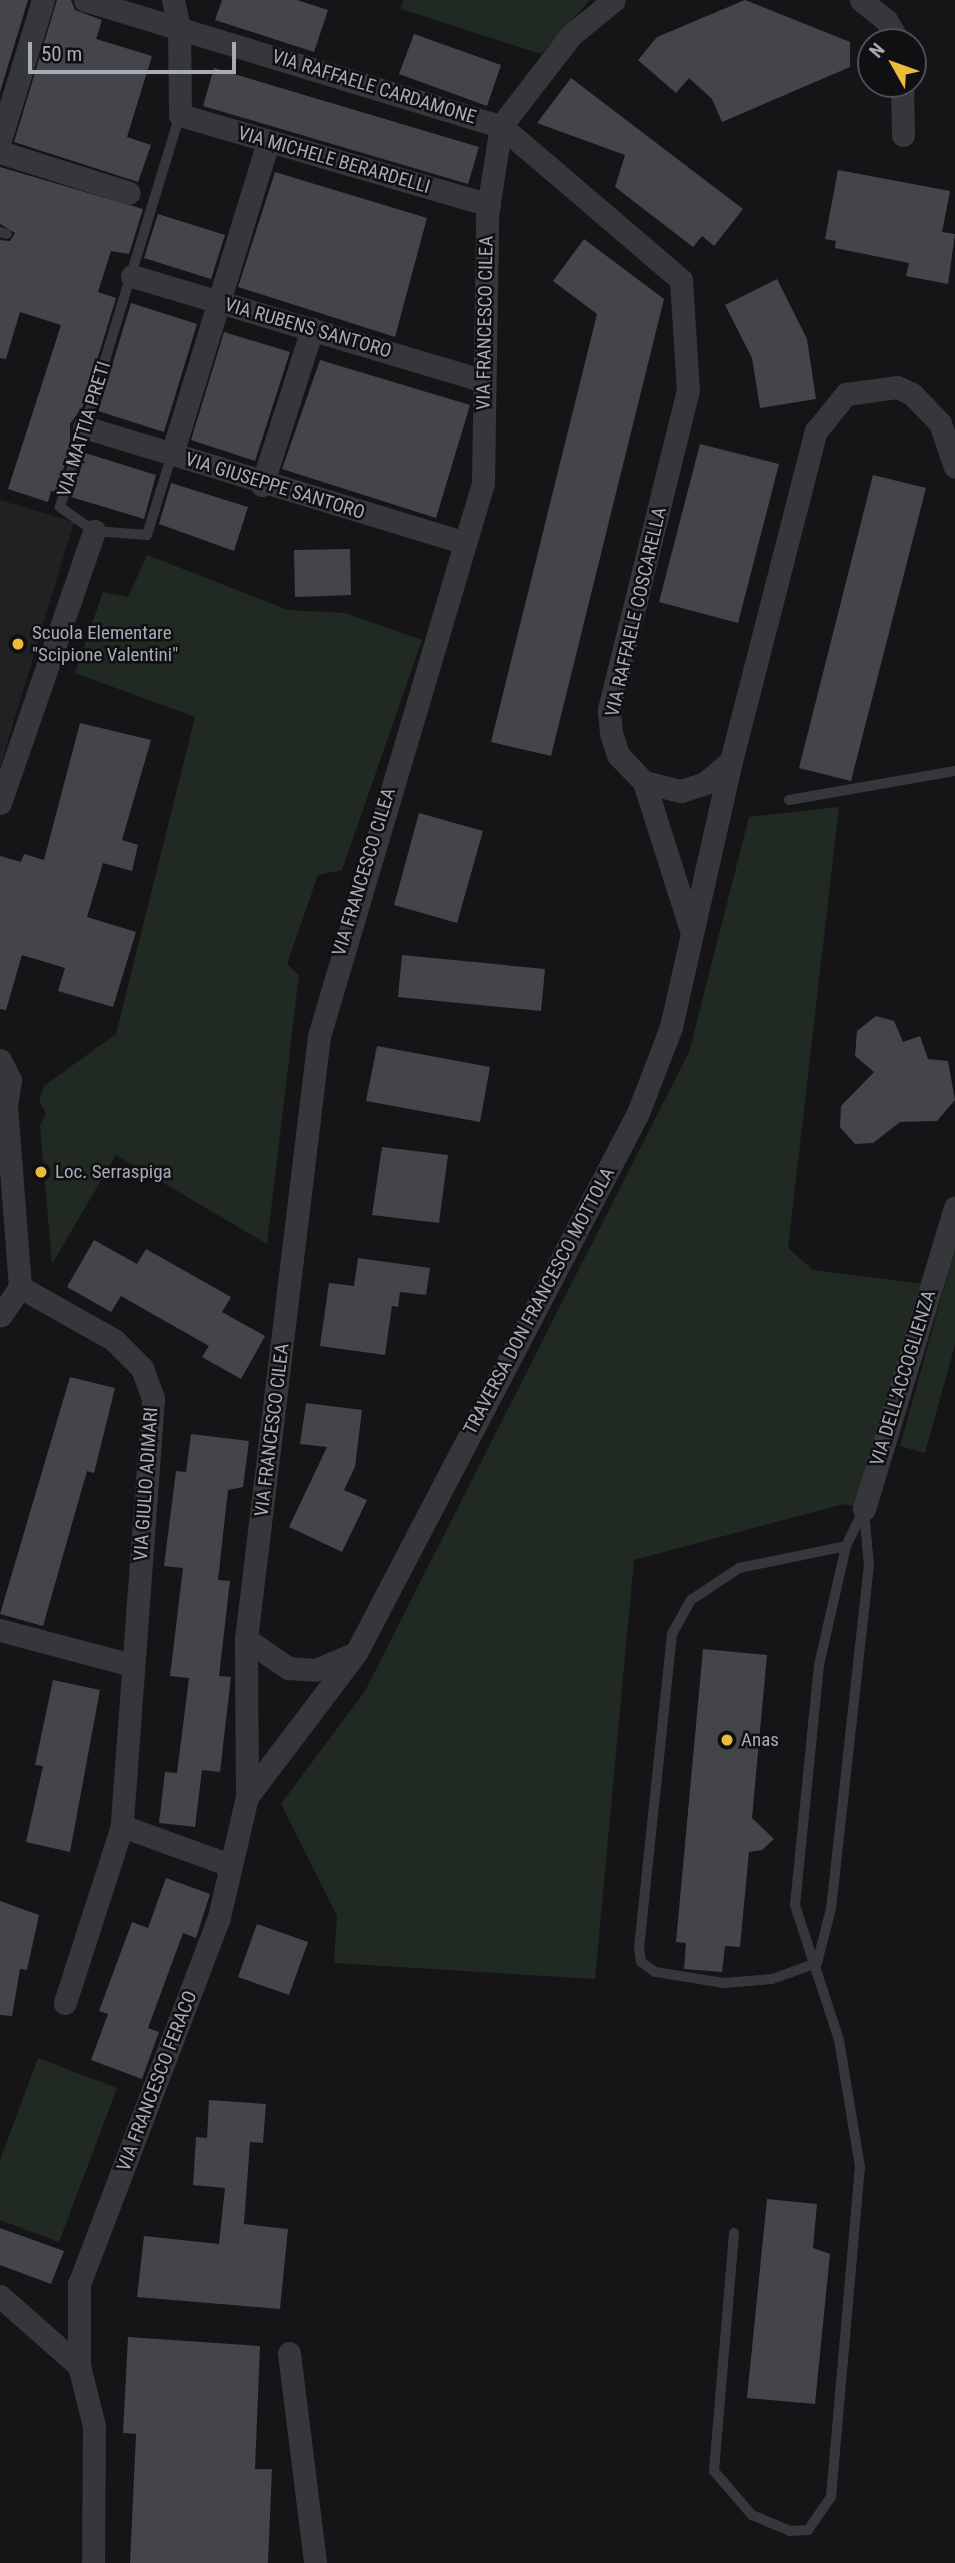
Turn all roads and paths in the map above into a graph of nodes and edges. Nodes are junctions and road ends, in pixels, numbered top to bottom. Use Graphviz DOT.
graph roads {
  1 [pos="43,0"];
  2 [pos="85,0"];
  3 [pos="173,0"];
  4 [pos="614,0"];
  5 [pos="861,0"];
  6 [pos="179,28"];
  7 [pos="891,28"];
  8 [pos="902,98"];
  9 [pos="180,115"];
  10 [pos="501,126"];
  11 [pos="903,135"];
  12 [pos="0,140"];
  13 [pos="268,142"];
  14 [pos="0,152"];
  15 [pos="129,193"];
  16 [pos="489,205"];
  17 [pos="132,276"];
  18 [pos="218,302"];
  19 [pos="312,329"];
  20 [pos="484,381"];
  21 [pos="84,428"];
  22 [pos="172,454"];
  23 [pos="955,467"];
  24 [pos="262,485"];
  25 [pos="94,531"];
  26 [pos="465,543"];
  27 [pos="731,761"];
  28 [pos="955,771"];
  29 [pos="643,782"];
  30 [pos="789,800"];
  31 [pos="0,803"];
  32 [pos="691,930"];
  33 [pos="0,1060"];
  34 [pos="3,1104"];
  35 [pos="955,1207"];
  36 [pos="20,1287"];
  37 [pos="0,1314"];
  38 [pos="0,1334"];
  39 [pos="864,1509"];
  40 [pos="846,1546"];
  41 [pos="0,1630"];
  42 [pos="246,1639"];
  43 [pos="355,1653"];
  44 [pos="132,1665"];
  45 [pos="247,1797"];
  46 [pos="122,1826"];
  47 [pos="230,1865"];
  48 [pos="817,1963"];
  49 [pos="65,2003"];
  50 [pos="734,2233"];
  51 [pos="0,2296"];
  52 [pos="289,2353"];
  53 [pos="79,2365"];
  54 [pos="93,2563"];
  55 [pos="315,2563"];
  1 -- 12 [label="street"];
  2 -- 6 [label="street, VIA RAFFAELE CARDAMONE"];
  3 -- 6 [label="street"];
  4 -- 10 [label="street, VIA FRANCESCO CILEA"];
  5 -- 7 [label="street"];
  6 -- 9 [label="street"];
  6 -- 10 [label="street, VIA RAFFAELE CARDAMONE"];
  8 -- 11 [label="street"];
  9 -- 13 [label="street, VIA MICHELE BERARDELLI"];
  9 -- 17 [label="lane, VIA MATTIA PRETI"];
  10 -- 16 [label="street, VIA FRANCESCO CILEA"];
  10 -- 29 [label="street, VIA RAFFAELE COSCARELLA"];
  13 -- 16 [label="street, VIA MICHELE BERARDELLI"];
  13 -- 18 [label="street"];
  14 -- 15 [label="street"];
  16 -- 20 [label="street, VIA FRANCESCO CILEA"];
  17 -- 18 [label="street, VIA RUBENS SANTORO"];
  17 -- 21 [label="lane, VIA MATTIA PRETI"];
  18 -- 19 [label="street, VIA RUBENS SANTORO"];
  18 -- 22 [label="street"];
  19 -- 20 [label="street, VIA RUBENS SANTORO"];
  19 -- 24 [label="street"];
  20 -- 26 [label="street, VIA FRANCESCO CILEA"];
  21 -- 22 [label="street, VIA GIUSEPPE SANTORO"];
  21 -- 25 [label="lane, VIA MATTIA PRETI"];
  22 -- 24 [label="street, VIA GIUSEPPE SANTORO"];
  22 -- 25 [label="lane"];
  23 -- 27 [label="street"];
  24 -- 26 [label="street, VIA GIUSEPPE SANTORO"];
  25 -- 31 [label="street"];
  26 -- 42 [label="street, VIA FRANCESCO CILEA"];
  27 -- 29 [label="street"];
  27 -- 32 [label="street, TRAVERSA DON FRANCESCO MOTTOLA"];
  28 -- 30 [label="lane"];
  29 -- 32 [label="street"];
  32 -- 43 [label="street, TRAVERSA DON FRANCESCO MOTTOLA"];
  33 -- 34 [label="street"];
  34 -- 36 [label="street"];
  35 -- 39 [label="street, VIA DELL'ACCOGLIENZA"];
  36 -- 37 [label="street"];
  36 -- 44 [label="street, VIA GIULIO ADIMARI"];
  37 -- 38 [label="street"];
  39 -- 40 [label="lane"];
  39 -- 48 [label="lane"];
  40 -- 48 [label="lane"];
  40 -- 48 [label="lane"];
  41 -- 44 [label="street"];
  42 -- 43 [label="street"];
  42 -- 45 [label="street, VIA FRANCESCO CILEA"];
  43 -- 45 [label="street, TRAVERSA DON FRANCESCO MOTTOLA"];
  44 -- 46 [label="street, VIA GIULIO ADIMARI"];
  45 -- 47 [label="street, VIA FRANCESCO FERACO"];
  46 -- 47 [label="street"];
  46 -- 49 [label="street, VIA GIULIO ADIMARI"];
  47 -- 53 [label="street, VIA FRANCESCO FERACO"];
  48 -- 50 [label="lane"];
  51 -- 53 [label="street"];
  52 -- 55 [label="street"];
  53 -- 54 [label="street, VIA FRANCESCO FERACO"];
}
